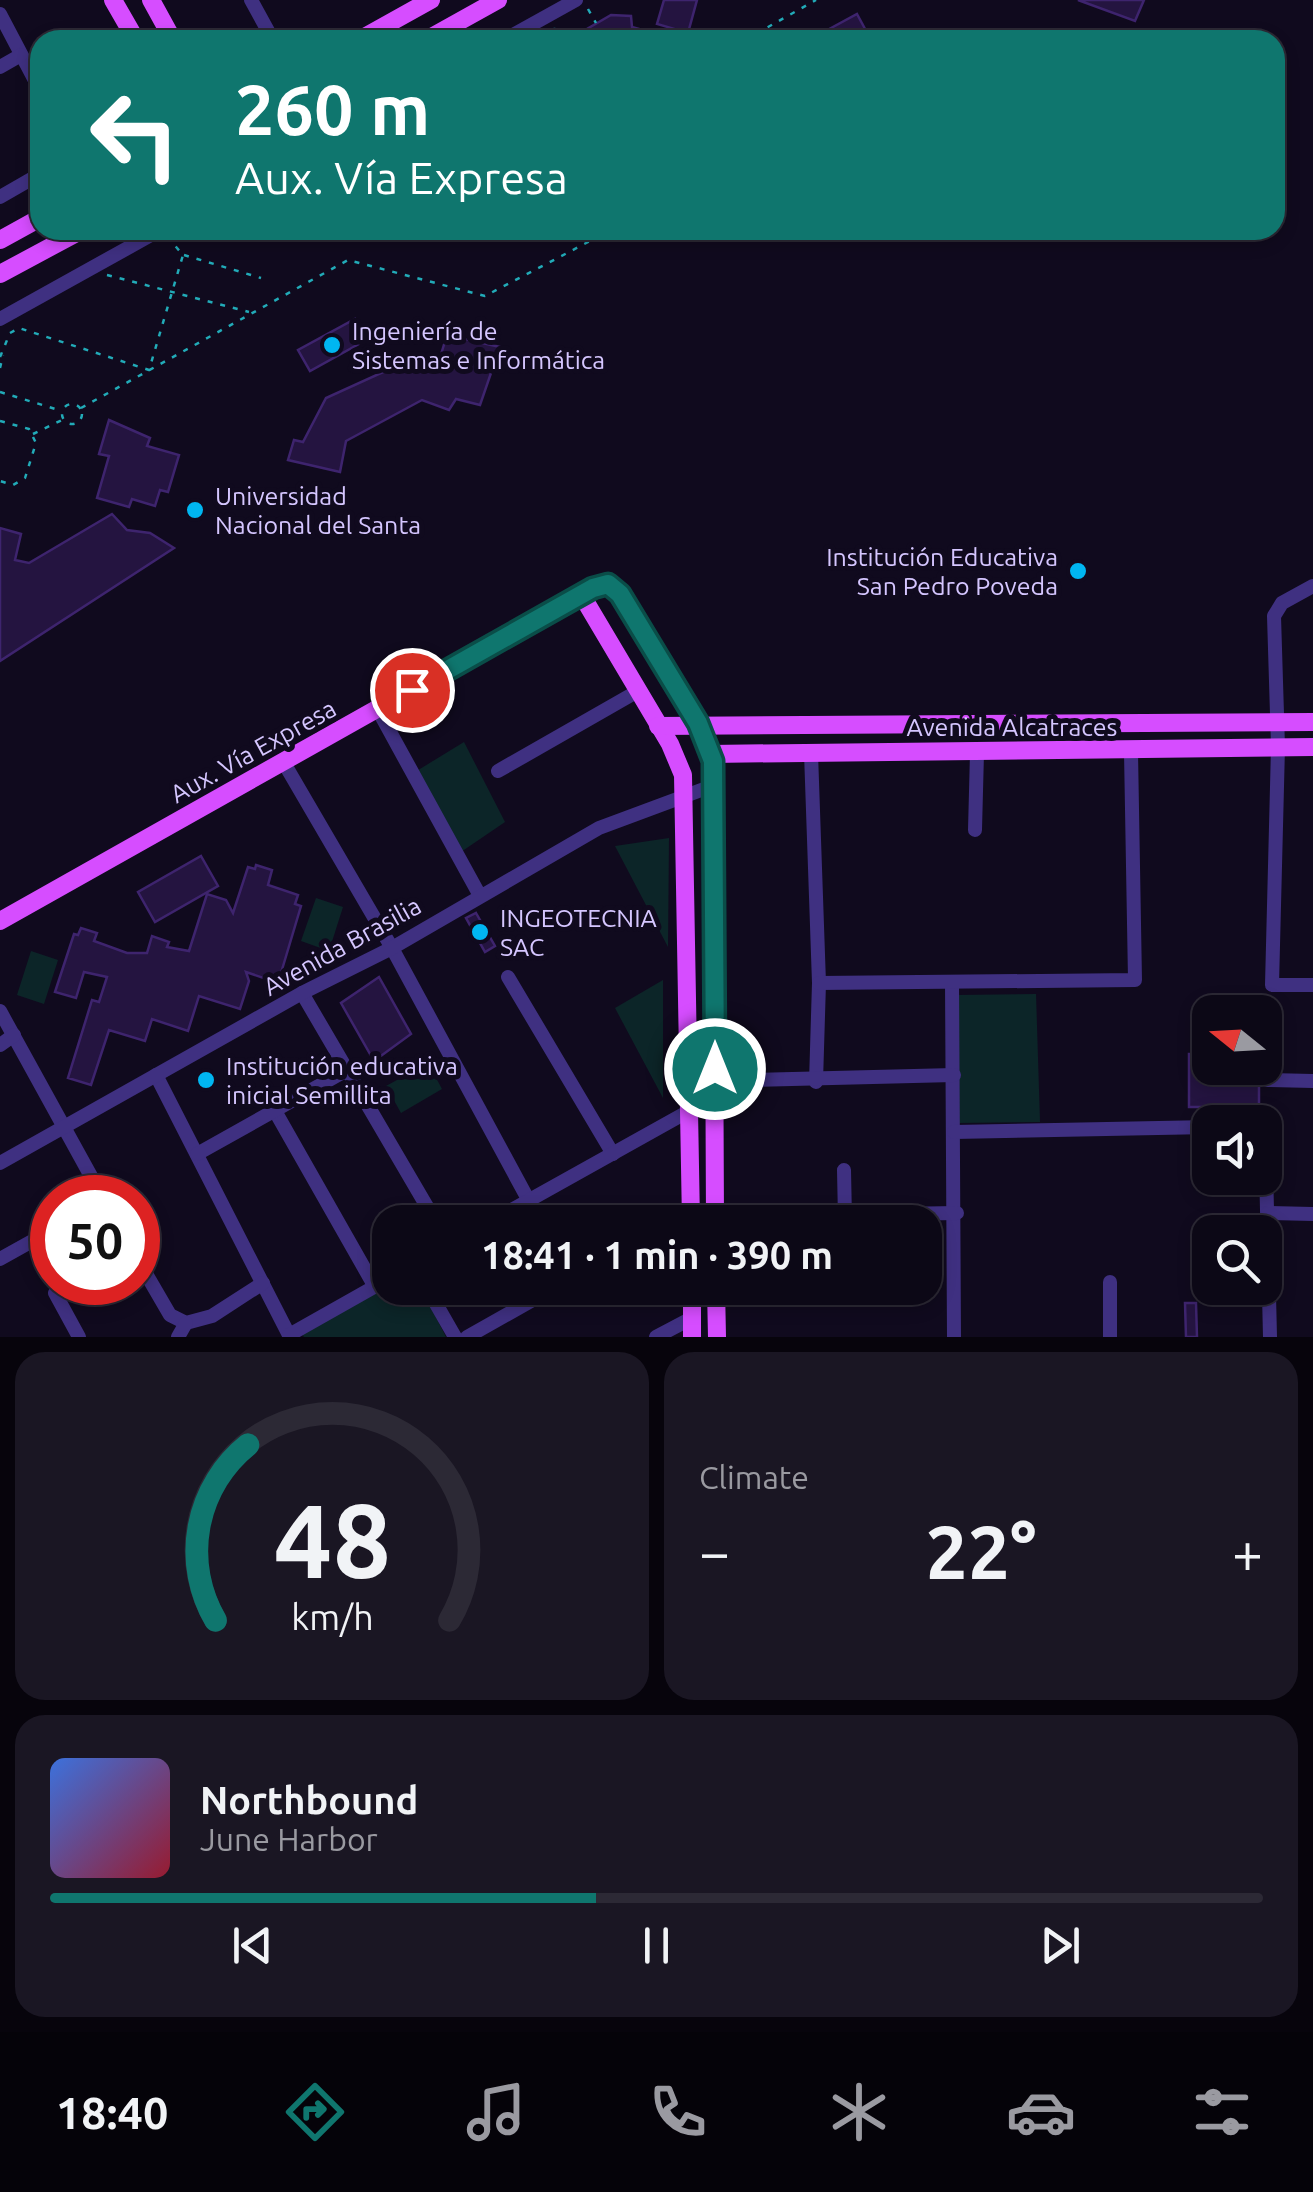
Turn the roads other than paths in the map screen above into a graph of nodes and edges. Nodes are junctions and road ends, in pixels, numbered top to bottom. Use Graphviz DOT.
graph roads {
  1 [pos="113,0"];
  2 [pos="150,0"];
  3 [pos="252,0"];
  4 [pos="432,0"];
  5 [pos="498,0"];
  6 [pos="581,4"];
  7 [pos="0,14"];
  8 [pos="130,30"];
  9 [pos="167,30"];
  10 [pos="268,30"];
  11 [pos="378,30"];
  12 [pos="444,30"];
  13 [pos="525,30"];
  14 [pos="21,56"];
  15 [pos="0,66"];
  16 [pos="30,72"];
  17 [pos="30,180"];
  18 [pos="0,197"];
  19 [pos="30,224"];
  20 [pos="0,240"];
  21 [pos="63,240"];
  22 [pos="141,240"];
  23 [pos="0,274"];
  24 [pos="0,319"];
  25 [pos="1313,586"];
  26 [pos="582,594"];
  27 [pos="638,691"];
  28 [pos="378,710"];
  29 [pos="1278,722"];
  30 [pos="1313,722"];
  31 [pos="698,723"];
  32 [pos="658,726"];
  33 [pos="1278,747"];
  34 [pos="1313,747"];
  35 [pos="976,752"];
  36 [pos="1131,752"];
  37 [pos="812,753"];
  38 [pos="710,754"];
  39 [pos="284,764"];
  40 [pos="498,771"];
  41 [pos="683,785"];
  42 [pos="712,786"];
  43 [pos="975,830"];
  44 [pos="479,894"];
  45 [pos="0,921"];
  46 [pos="392,948"];
  47 [pos="508,978"];
  48 [pos="952,982"];
  49 [pos="820,983"];
  50 [pos="1313,985"];
  51 [pos="302,993"];
  52 [pos="0,1010"];
  53 [pos="14,1035"];
  54 [pos="0,1044"];
  55 [pos="347,1070"];
  56 [pos="156,1075"];
  57 [pos="954,1076"];
  58 [pos="715,1080"];
  59 [pos="1282,1080"];
  60 [pos="1313,1081"];
  61 [pos="816,1082"];
  62 [pos="276,1111"];
  63 [pos="689,1111"];
  64 [pos="66,1127"];
  65 [pos="1192,1127"];
  66 [pos="954,1132"];
  67 [pos="197,1154"];
  68 [pos="613,1154"];
  69 [pos="0,1164"];
  70 [pos="844,1170"];
  71 [pos="91,1175"];
  72 [pos="1267,1195"];
  73 [pos="530,1200"];
  74 [pos="426,1205"];
  75 [pos="521,1205"];
  76 [pos="692,1205"];
  77 [pos="715,1205"];
  78 [pos="845,1205"];
  79 [pos="1268,1212"];
  80 [pos="957,1213"];
  81 [pos="942,1214"];
  82 [pos="1313,1214"];
  83 [pos="30,1242"];
  84 [pos="0,1259"];
  85 [pos="372,1279"];
  86 [pos="1110,1282"];
  87 [pos="263,1283"];
  88 [pos="372,1288"];
  89 [pos="160,1298"];
  90 [pos="62,1305"];
  91 [pos="437,1305"];
  92 [pos="523,1305"];
  93 [pos="716,1305"];
  94 [pos="692,1328"];
  95 [pos="182,1330"];
  96 [pos="290,1336"];
  97 [pos="79,1337"];
  98 [pos="456,1337"];
  99 [pos="466,1337"];
  100 [pos="656,1337"];
  101 [pos="717,1337"];
  102 [pos="954,1337"];
  103 [pos="1110,1337"];
  104 [pos="1270,1337"];
  1 -- 8 [label="main road"];
  2 -- 9 [label="main road"];
  3 -- 10 [label="street"];
  4 -- 11 [label="main road"];
  5 -- 12 [label="main road"];
  6 -- 13 [label="street"];
  7 -- 14 [label="street"];
  14 -- 15 [label="street"];
  14 -- 16 [label="street"];
  17 -- 18 [label="street"];
  19 -- 20 [label="main road"];
  21 -- 23 [label="main road"];
  22 -- 24 [label="street"];
  25 -- 29 [label="street"];
  26 -- 27 [label="main road"];
  26 -- 28 [label="main road, Aux. Vía Expresa"];
  26 -- 31 [label="main road"];
  27 -- 32 [label="main road"];
  27 -- 40 [label="street"];
  28 -- 39 [label="main road, Aux. Vía Expresa"];
  28 -- 44 [label="street"];
  29 -- 30 [label="main road"];
  29 -- 31 [label="main road"];
  29 -- 33 [label="street"];
  31 -- 32 [label="main road"];
  31 -- 38 [label="main road"];
  32 -- 41 [label="main road"];
  33 -- 34 [label="main road, Avenida Alcatraces"];
  33 -- 36 [label="main road, Avenida Alcatraces"];
  33 -- 50 [label="street"];
  35 -- 36 [label="main road, Avenida Alcatraces"];
  35 -- 37 [label="main road, Avenida Alcatraces"];
  35 -- 43 [label="street"];
  36 -- 48 [label="street"];
  37 -- 38 [label="main road, Avenida Alcatraces"];
  37 -- 49 [label="street"];
  38 -- 42 [label="main road"];
  39 -- 45 [label="main road, Aux. Vía Expresa"];
  39 -- 46 [label="street"];
  41 -- 42 [label="street, Avenida Brasilia"];
  41 -- 44 [label="street, Avenida Brasilia"];
  41 -- 63 [label="main road"];
  42 -- 58 [label="main road"];
  44 -- 46 [label="street, Avenida Brasilia"];
  46 -- 51 [label="street, Avenida Brasilia"];
  46 -- 73 [label="street"];
  47 -- 68 [label="street"];
  48 -- 49 [label="street"];
  48 -- 57 [label="street"];
  49 -- 61 [label="street"];
  51 -- 55 [label="street"];
  51 -- 56 [label="street, Avenida Brasilia"];
  52 -- 53 [label="street"];
  53 -- 54 [label="street"];
  53 -- 64 [label="street"];
  55 -- 62 [label="street"];
  55 -- 74 [label="street"];
  56 -- 64 [label="street, Avenida Brasilia"];
  56 -- 67 [label="street"];
  57 -- 61 [label="street"];
  57 -- 66 [label="street"];
  58 -- 61 [label="street"];
  58 -- 77 [label="main road"];
  59 -- 60 [label="street"];
  62 -- 67 [label="street"];
  62 -- 85 [label="street"];
  63 -- 68 [label="street"];
  63 -- 76 [label="main road"];
  64 -- 69 [label="street, Avenida Brasilia"];
  64 -- 71 [label="street"];
  65 -- 66 [label="street"];
  66 -- 80 [label="street"];
  67 -- 87 [label="street"];
  68 -- 73 [label="street"];
  70 -- 78 [label="street"];
  72 -- 79 [label="street"];
  73 -- 75 [label="street"];
  79 -- 82 [label="street"];
  79 -- 104 [label="street"];
  80 -- 81 [label="street"];
  80 -- 102 [label="street"];
  83 -- 84 [label="street"];
  86 -- 103 [label="street"];
  87 -- 95 [label="street"];
  87 -- 96 [label="street"];
  88 -- 96 [label="street"];
  89 -- 95 [label="street"];
  90 -- 97 [label="street"];
  91 -- 98 [label="street"];
  92 -- 99 [label="street"];
  93 -- 101 [label="main road"];
  94 -- 100 [label="street"];
}
